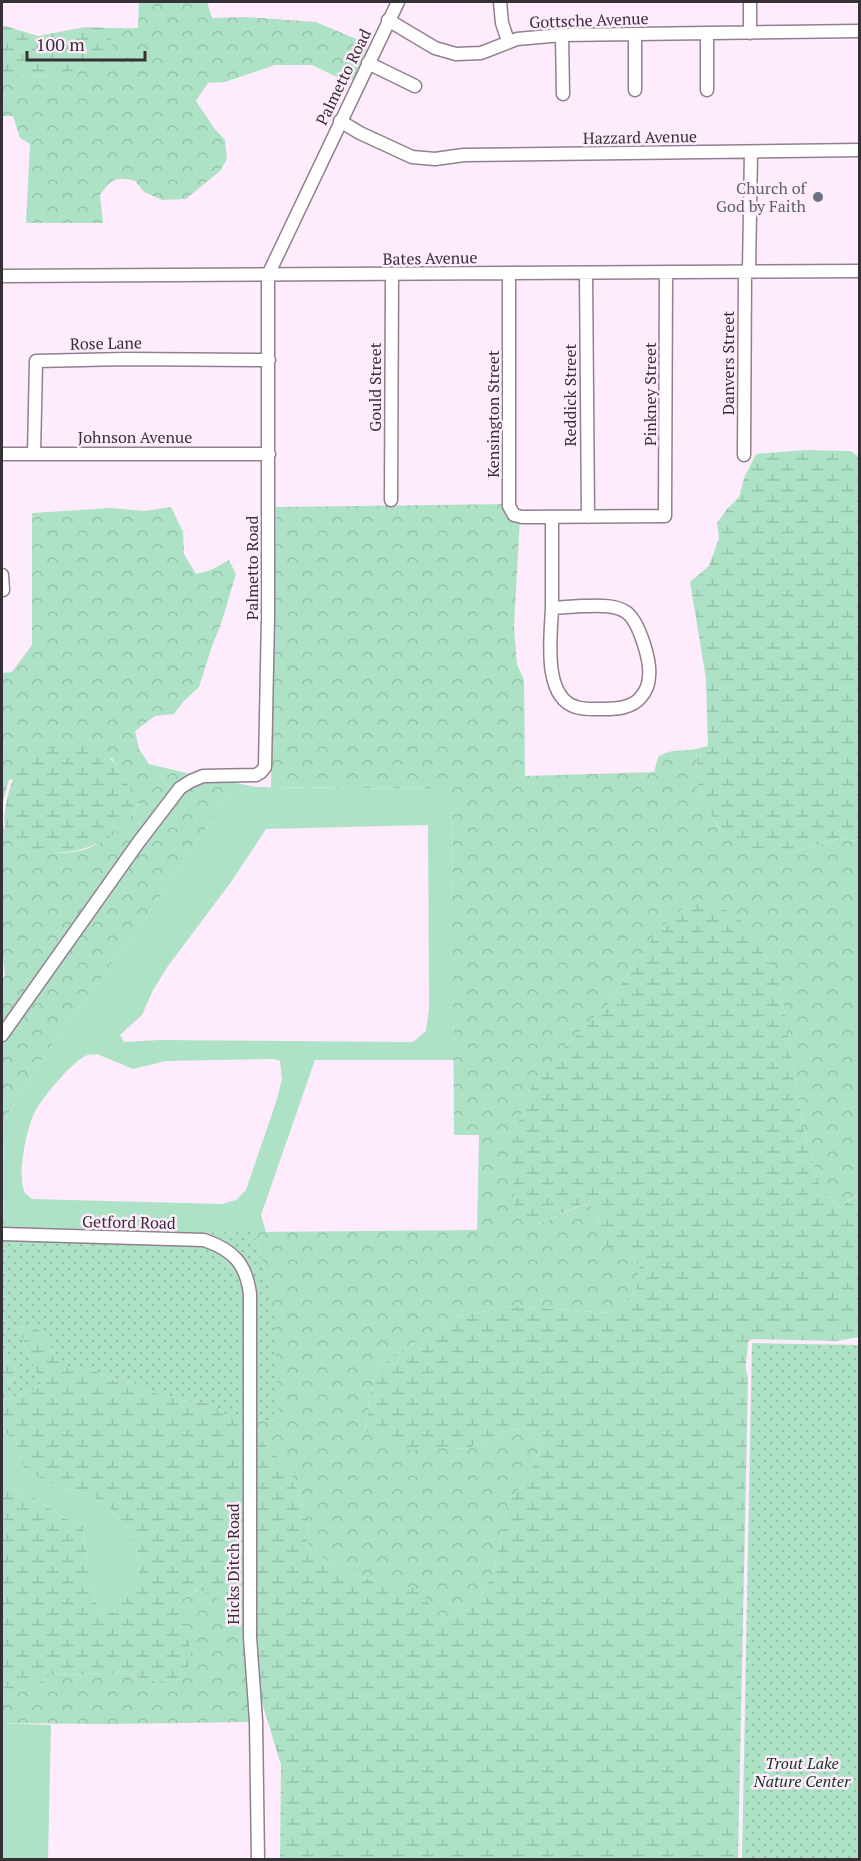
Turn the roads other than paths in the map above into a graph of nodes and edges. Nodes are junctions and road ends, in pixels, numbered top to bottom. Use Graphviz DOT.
graph roads {
  1 [pos="398,2"];
  2 [pos="500,2"];
  3 [pos="750,2"];
  4 [pos="388,20"];
  5 [pos="860,31"];
  6 [pos="750,33"];
  7 [pos="635,34"];
  8 [pos="707,34"];
  9 [pos="562,35"];
  10 [pos="508,41"];
  11 [pos="368,63"];
  12 [pos="415,86"];
  13 [pos="635,90"];
  14 [pos="707,90"];
  15 [pos="563,94"];
  16 [pos="340,121"];
  17 [pos="860,150"];
  18 [pos="751,152"];
  19 [pos="747,271"];
  20 [pos="666,272"];
  21 [pos="860,272"];
  22 [pos="586,273"];
  23 [pos="509,274"];
  24 [pos="268,275"];
  25 [pos="392,275"];
  26 [pos="2,276"];
  27 [pos="270,360"];
  28 [pos="2,454"];
  29 [pos="34,454"];
  30 [pos="269,454"];
  31 [pos="744,455"];
  32 [pos="391,500"];
  33 [pos="665,516"];
  34 [pos="552,517"];
  35 [pos="588,517"];
  36 [pos="2,575"];
  37 [pos="3,590"];
  38 [pos="552,608"];
  39 [pos="2,1035"];
  40 [pos="2,1234"];
  41 [pos="244,1269"];
  42 [pos="258,1860"];
  1 -- 4 [label="street, Palmetto Road"];
  2 -- 10 [label="street"];
  3 -- 6 [label="street"];
  4 -- 10 [label="street, Gottsche Avenue"];
  4 -- 11 [label="street, Palmetto Road"];
  5 -- 6 [label="street"];
  6 -- 8 [label="street, Gottsche Avenue"];
  7 -- 8 [label="street, Gottsche Avenue"];
  7 -- 9 [label="street, Gottsche Avenue"];
  7 -- 13 [label="street"];
  8 -- 14 [label="street"];
  9 -- 10 [label="street, Gottsche Avenue"];
  9 -- 15 [label="street"];
  11 -- 12 [label="street"];
  11 -- 16 [label="street, Palmetto Road"];
  16 -- 18 [label="street, Hazzard Avenue"];
  16 -- 24 [label="street, Palmetto Road"];
  17 -- 18 [label="street, Hazzard Avenue"];
  18 -- 19 [label="street, Danvers Street"];
  19 -- 20 [label="street, Bates Avenue"];
  19 -- 21 [label="street, Bates Avenue"];
  19 -- 31 [label="street, Danvers Street"];
  20 -- 22 [label="street, Bates Avenue"];
  20 -- 33 [label="street, Pinkney Street"];
  22 -- 23 [label="street, Bates Avenue"];
  22 -- 35 [label="street, Reddick Street"];
  23 -- 25 [label="street, Bates Avenue"];
  23 -- 34 [label="street, Kensington Street"];
  24 -- 25 [label="street, Bates Avenue"];
  24 -- 26 [label="street, Bates Avenue"];
  24 -- 27 [label="street, Palmetto Road"];
  25 -- 32 [label="street, Gould Street"];
  27 -- 29 [label="street, Rose Lane"];
  27 -- 30 [label="street, Palmetto Road"];
  28 -- 29 [label="street, Johnson Avenue"];
  29 -- 30 [label="street, Johnson Avenue"];
  30 -- 39 [label="street, Palmetto Road"];
  33 -- 35 [label="street, Kensington Street"];
  34 -- 35 [label="street, Kensington Street"];
  34 -- 38 [label="street"];
  36 -- 37 [label="street"];
  38 -- 38 [label="street"];
  40 -- 41 [label="street, Getford Road"];
  41 -- 42 [label="street, Hicks Ditch Road"];
}
